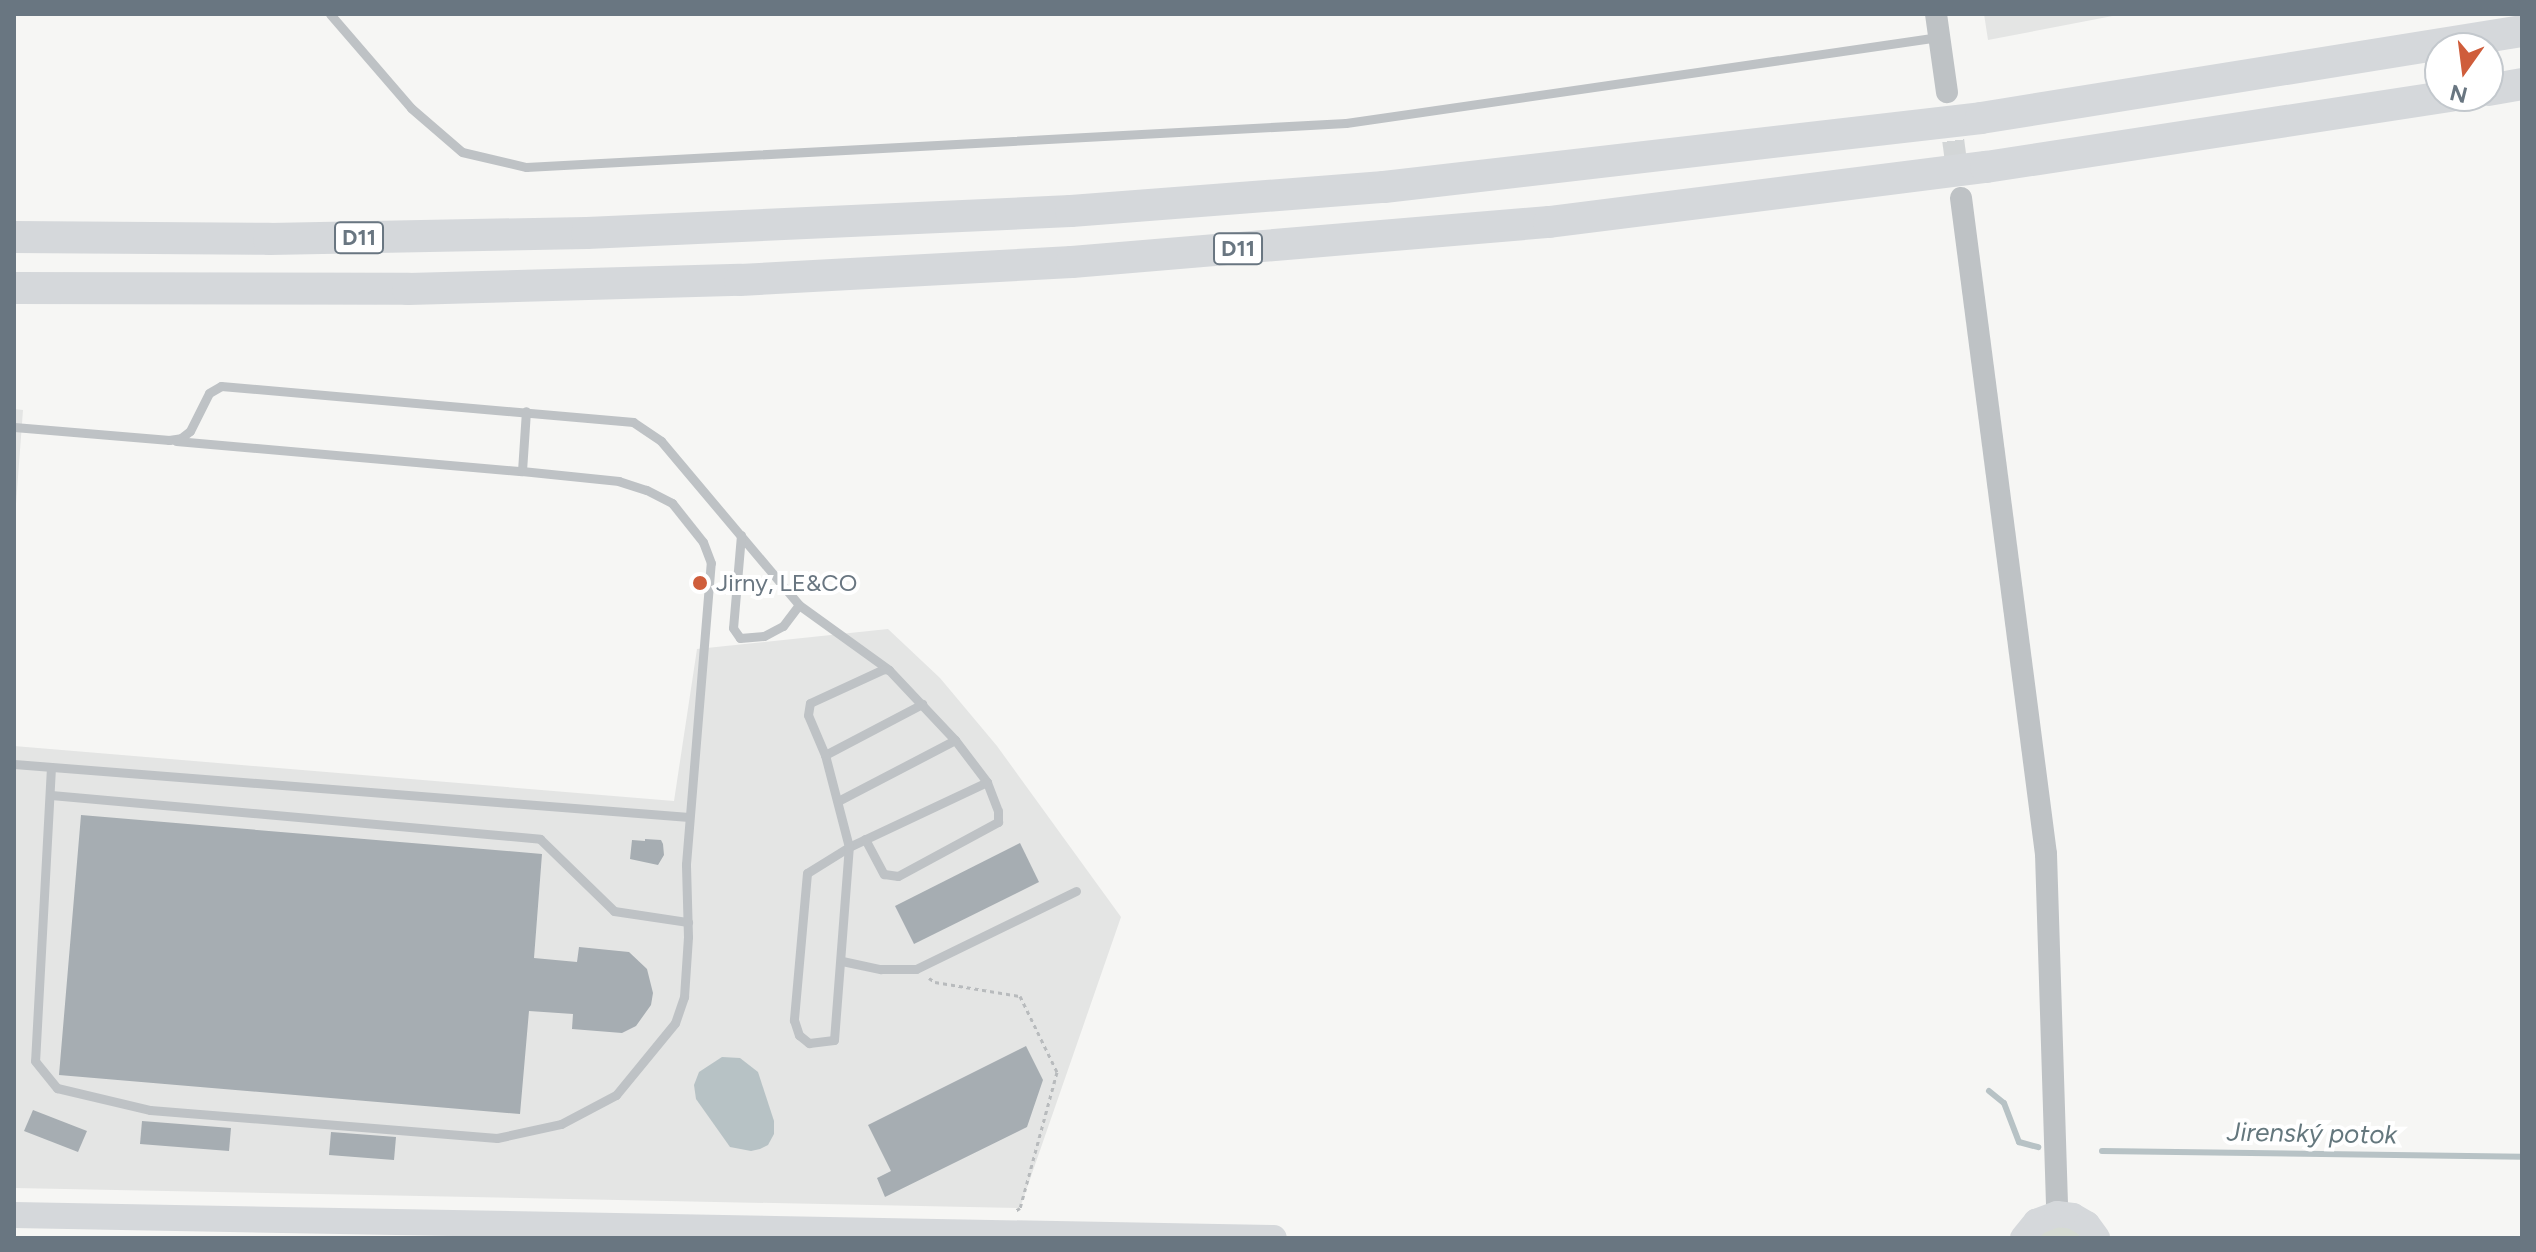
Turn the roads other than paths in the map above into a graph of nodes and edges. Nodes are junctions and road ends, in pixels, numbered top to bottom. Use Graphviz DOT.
graph roads {
  1 [pos="330,14"];
  2 [pos="1936,14"];
  3 [pos="2522,31"];
  4 [pos="1939,37"];
  5 [pos="1947,92"];
  6 [pos="2424,100"];
  7 [pos="1961,198"];
  8 [pos="14,237"];
  9 [pos="14,288"];
  10 [pos="526,411"];
  11 [pos="14,427"];
  12 [pos="169,440"];
  13 [pos="522,471"];
  14 [pos="741,535"];
  15 [pos="799,605"];
  16 [pos="889,670"];
  17 [pos="922,704"];
  18 [pos="955,740"];
  19 [pos="825,755"];
  20 [pos="14,764"];
  21 [pos="51,767"];
  22 [pos="987,782"];
  23 [pos="51,795"];
  24 [pos="838,801"];
  25 [pos="689,817"];
  26 [pos="865,839"];
  27 [pos="849,847"];
  28 [pos="1076,891"];
  29 [pos="688,922"];
  30 [pos="842,961"];
  31 [pos="2057,1214"];
  32 [pos="14,1215"];
  33 [pos="985,1235"];
  34 [pos="1274,1238"];
  35 [pos="2023,1238"];
  36 [pos="2097,1238"];
  1 -- 4 [label="lane"];
  2 -- 4 [label="street"];
  3 -- 8 [label="highway, D11"];
  4 -- 5 [label="street"];
  6 -- 9 [label="highway, D11"];
  7 -- 31 [label="street"];
  10 -- 12 [label="lane"];
  10 -- 13 [label="lane"];
  10 -- 14 [label="lane"];
  11 -- 12 [label="lane"];
  12 -- 13 [label="lane"];
  13 -- 25 [label="lane"];
  14 -- 15 [label="lane"];
  14 -- 15 [label="lane"];
  15 -- 16 [label="lane"];
  16 -- 17 [label="lane"];
  16 -- 19 [label="lane"];
  17 -- 18 [label="lane"];
  17 -- 19 [label="lane"];
  18 -- 22 [label="lane"];
  18 -- 24 [label="lane"];
  19 -- 24 [label="lane"];
  20 -- 21 [label="lane"];
  21 -- 23 [label="lane"];
  21 -- 25 [label="lane"];
  22 -- 26 [label="lane"];
  22 -- 26 [label="lane"];
  23 -- 29 [label="lane"];
  23 -- 29 [label="lane"];
  24 -- 27 [label="lane"];
  25 -- 29 [label="lane"];
  26 -- 27 [label="lane"];
  27 -- 30 [label="lane"];
  27 -- 30 [label="lane"];
  28 -- 30 [label="lane"];
  31 -- 35 [label="main road"];
  31 -- 36 [label="main road"];
  32 -- 33 [label="main road"];
  33 -- 34 [label="main road"];
}
